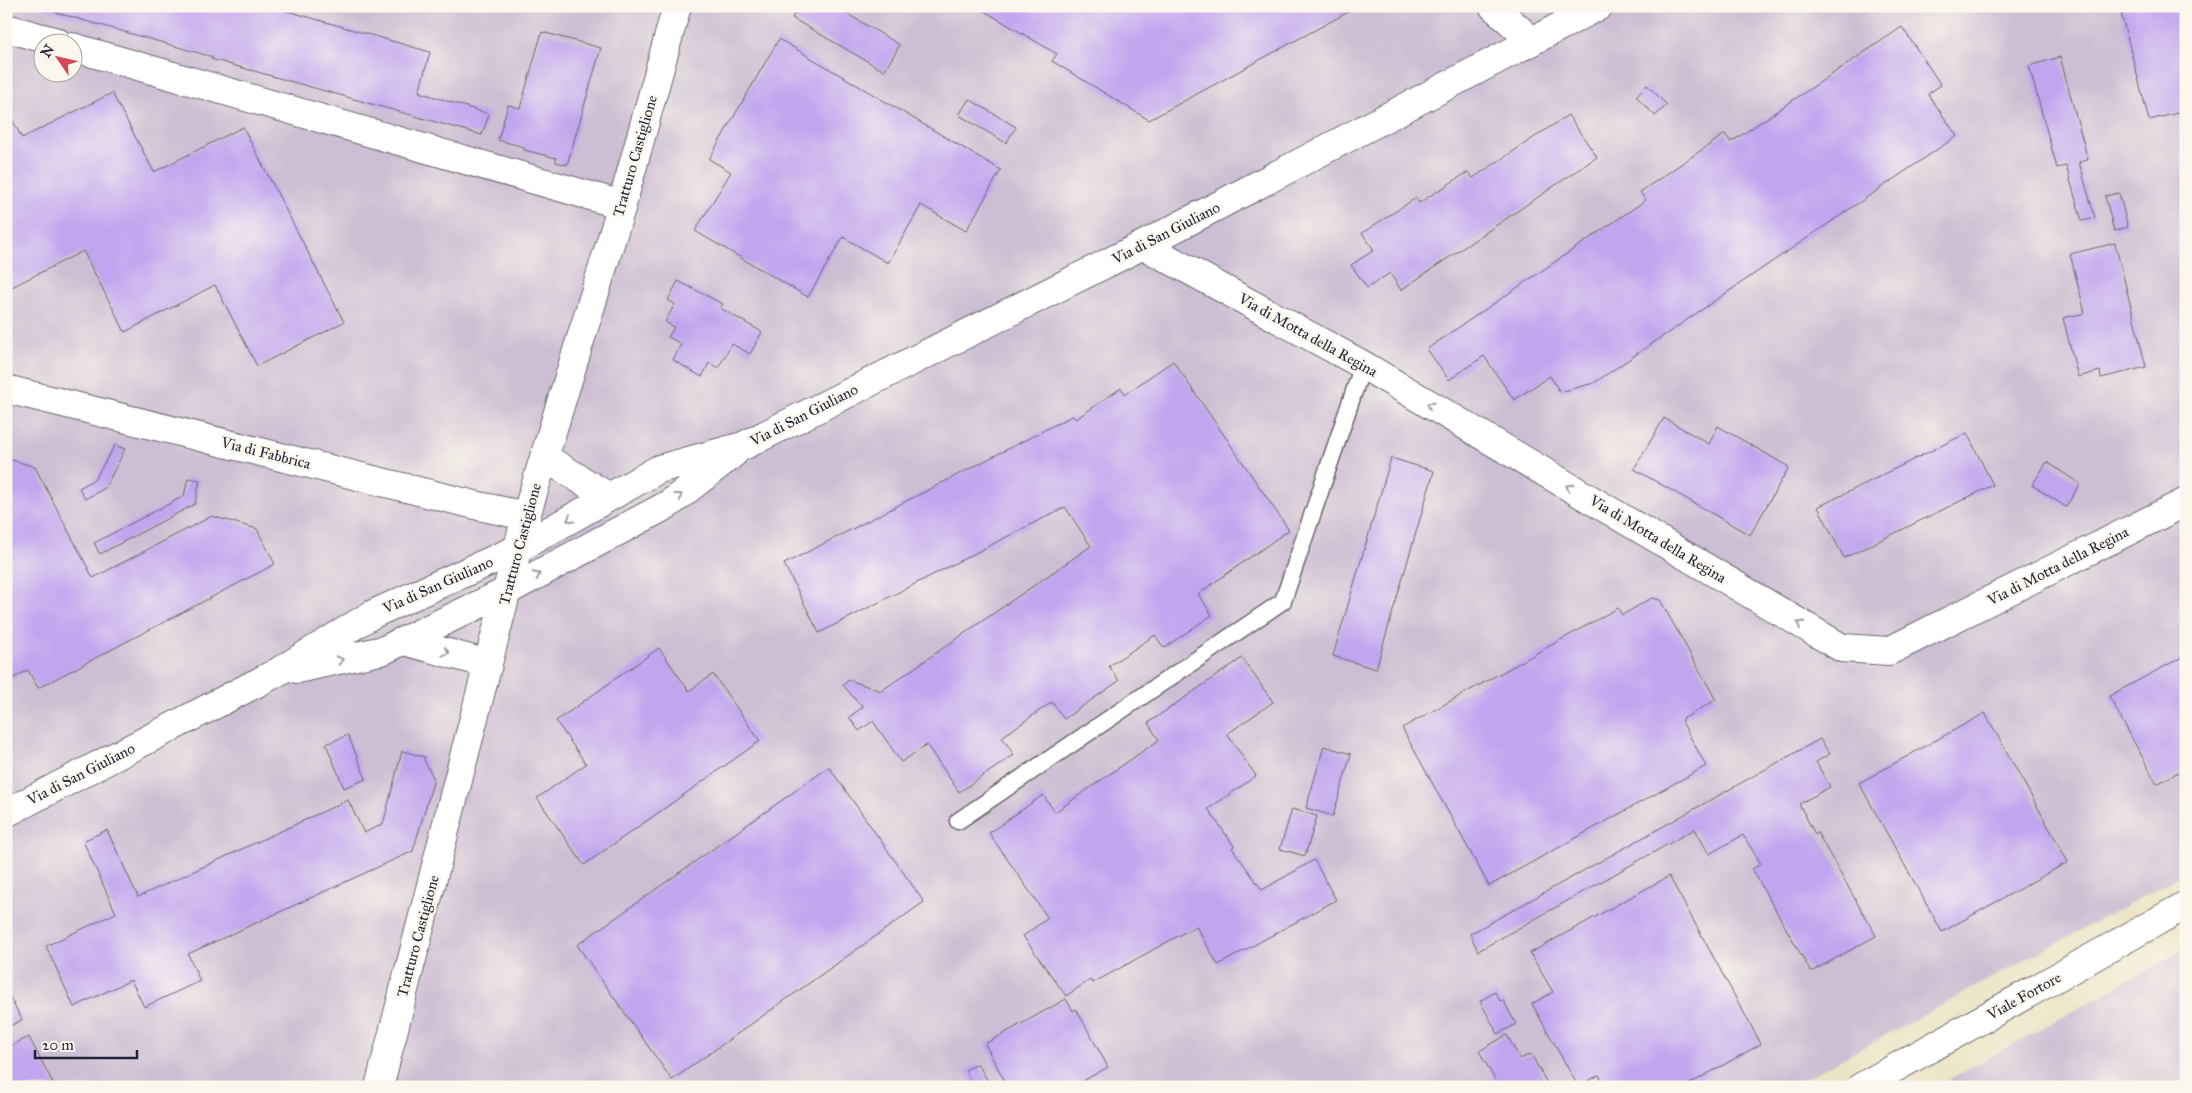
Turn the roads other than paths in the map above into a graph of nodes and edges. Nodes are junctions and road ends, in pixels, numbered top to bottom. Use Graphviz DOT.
graph roads {
  1 [pos="677,6"];
  2 [pos="1493,6"];
  3 [pos="1599,6"];
  4 [pos="6,28"];
  5 [pos="32,35"];
  6 [pos="1532,41"];
  7 [pos="82,50"];
  8 [pos="622,205"];
  9 [pos="1143,245"];
  10 [pos="1363,365"];
  11 [pos="6,389"];
  12 [pos="743,446"];
  13 [pos="544,457"];
  14 [pos="609,496"];
  15 [pos="2186,502"];
  16 [pos="526,516"];
  17 [pos="517,549"];
  18 [pos="507,591"];
  19 [pos="404,640"];
  20 [pos="488,664"];
  21 [pos="276,673"];
  22 [pos="6,813"];
  23 [pos="958,822"];
  24 [pos="2186,905"];
  25 [pos="379,1087"];
  26 [pos="1861,1087"];
  1 -- 8 [label="street, Tratturo Castiglione"];
  2 -- 6 [label="street"];
  3 -- 6 [label="street, Via di San Giuliano"];
  4 -- 5 [label="street"];
  6 -- 9 [label="street, Via di San Giuliano"];
  7 -- 8 [label="street"];
  8 -- 13 [label="street, Tratturo Castiglione"];
  9 -- 10 [label="street, Via di Motta della Regina"];
  9 -- 12 [label="street, Via di San Giuliano"];
  15 -- 10 [label="street, Via di Motta della Regina, one-way"];
  10 -- 23 [label="lane"];
  11 -- 16 [label="street, Via di Fabbrica"];
  12 -- 14 [label="street, Via di San Giuliano"];
  18 -- 12 [label="street, one-way"];
  13 -- 14 [label="street"];
  13 -- 16 [label="street, Tratturo Castiglione"];
  14 -- 17 [label="street, Via di San Giuliano, one-way"];
  16 -- 17 [label="street, Tratturo Castiglione"];
  17 -- 18 [label="street, Tratturo Castiglione"];
  17 -- 21 [label="street, Via di San Giuliano"];
  18 -- 19 [label="street"];
  18 -- 20 [label="street, Tratturo Castiglione"];
  19 -- 20 [label="street, one-way"];
  21 -- 19 [label="street, one-way"];
  20 -- 25 [label="street, Tratturo Castiglione"];
  21 -- 22 [label="street, Via di San Giuliano"];
  24 -- 26 [label="street, Viale Fortore"];
}
